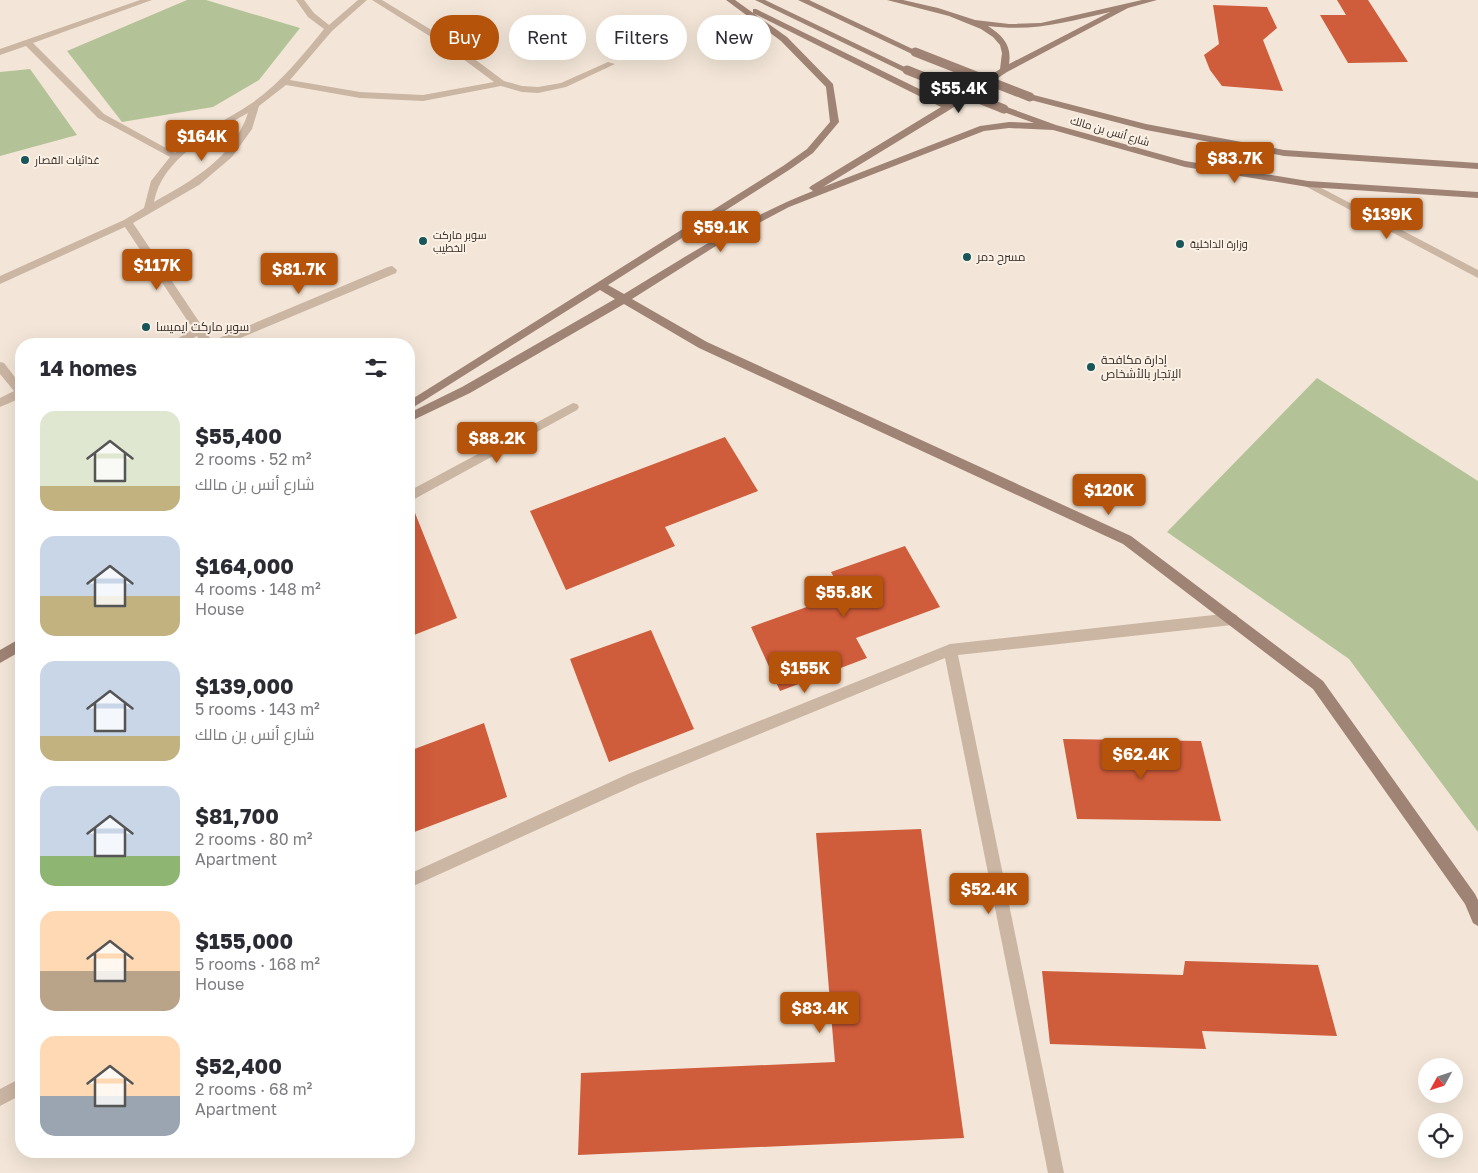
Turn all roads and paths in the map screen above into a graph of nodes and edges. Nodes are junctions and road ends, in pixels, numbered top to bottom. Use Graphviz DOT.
graph roads {
  1 [pos="148,0"];
  2 [pos="300,0"];
  3 [pos="363,0"];
  4 [pos="376,0"];
  5 [pos="730,0"];
  6 [pos="734,0"];
  7 [pos="759,0"];
  8 [pos="802,0"];
  9 [pos="891,0"];
  10 [pos="1153,0"];
  11 [pos="1124,8"];
  12 [pos="976,22"];
  13 [pos="329,29"];
  14 [pos="27,42"];
  15 [pos="0,52"];
  16 [pos="611,64"];
  17 [pos="1004,70"];
  18 [pos="284,82"];
  19 [pos="501,84"];
  20 [pos="255,105"];
  21 [pos="948,107"];
  22 [pos="1053,126"];
  23 [pos="176,157"];
  24 [pos="1478,166"];
  25 [pos="1308,184"];
  26 [pos="1478,195"];
  27 [pos="786,205"];
  28 [pos="148,211"];
  29 [pos="127,222"];
  30 [pos="392,270"];
  31 [pos="1478,274"];
  32 [pos="0,280"];
  33 [pos="599,285"];
  34 [pos="624,299"];
  35 [pos="198,331"];
  36 [pos="185,338"];
  37 [pos="203,338"];
  38 [pos="230,338"];
  39 [pos="0,366"];
  40 [pos="15,385"];
  41 [pos="15,395"];
  42 [pos="415,402"];
  43 [pos="0,403"];
  44 [pos="573,407"];
  45 [pos="415,415"];
  46 [pos="415,494"];
  47 [pos="1232,619"];
  48 [pos="15,648"];
  49 [pos="950,650"];
  50 [pos="0,657"];
  51 [pos="415,878"];
  52 [pos="1478,918"];
  53 [pos="15,1089"];
  54 [pos="0,1098"];
  55 [pos="1056,1173"];
  1 -- 14 [label="street"];
  2 -- 13 [label="street"];
  3 -- 13 [label="street"];
  4 -- 19 [label="street"];
  5 -- 33 [label="street"];
  6 -- 21 [label="street"];
  7 -- 22 [label="street, شارع أنس بن مالك, bridge"];
  8 -- 24 [label="street, شارع أنس بن مالك, bridge"];
  9 -- 12 [label="street"];
  10 -- 11 [label="street"];
  11 -- 12 [label="street"];
  11 -- 17 [label="street"];
  12 -- 17 [label="street"];
  13 -- 18 [label="street"];
  14 -- 15 [label="street"];
  14 -- 23 [label="street"];
  16 -- 19 [label="street"];
  17 -- 21 [label="street"];
  18 -- 19 [label="street"];
  18 -- 20 [label="street"];
  20 -- 23 [label="street"];
  20 -- 28 [label="street"];
  21 -- 27 [label="street"];
  22 -- 25 [label="street, شارع أنس بن مالك"];
  22 -- 27 [label="street"];
  23 -- 28 [label="street"];
  25 -- 26 [label="street, شارع أنس بن مالك"];
  25 -- 31 [label="street"];
  27 -- 34 [label="street"];
  28 -- 29 [label="street"];
  29 -- 32 [label="street"];
  29 -- 35 [label="street"];
  30 -- 38 [label="street"];
  33 -- 34 [label="street"];
  33 -- 42 [label="street"];
  34 -- 45 [label="street"];
  34 -- 47 [label="street"];
  35 -- 36 [label="street"];
  35 -- 37 [label="street"];
  39 -- 40 [label="street"];
  41 -- 43 [label="street"];
  44 -- 46 [label="street"];
  47 -- 49 [label="street"];
  47 -- 52 [label="street"];
  48 -- 50 [label="street"];
  49 -- 51 [label="street"];
  49 -- 55 [label="street"];
  53 -- 54 [label="street"];
}
